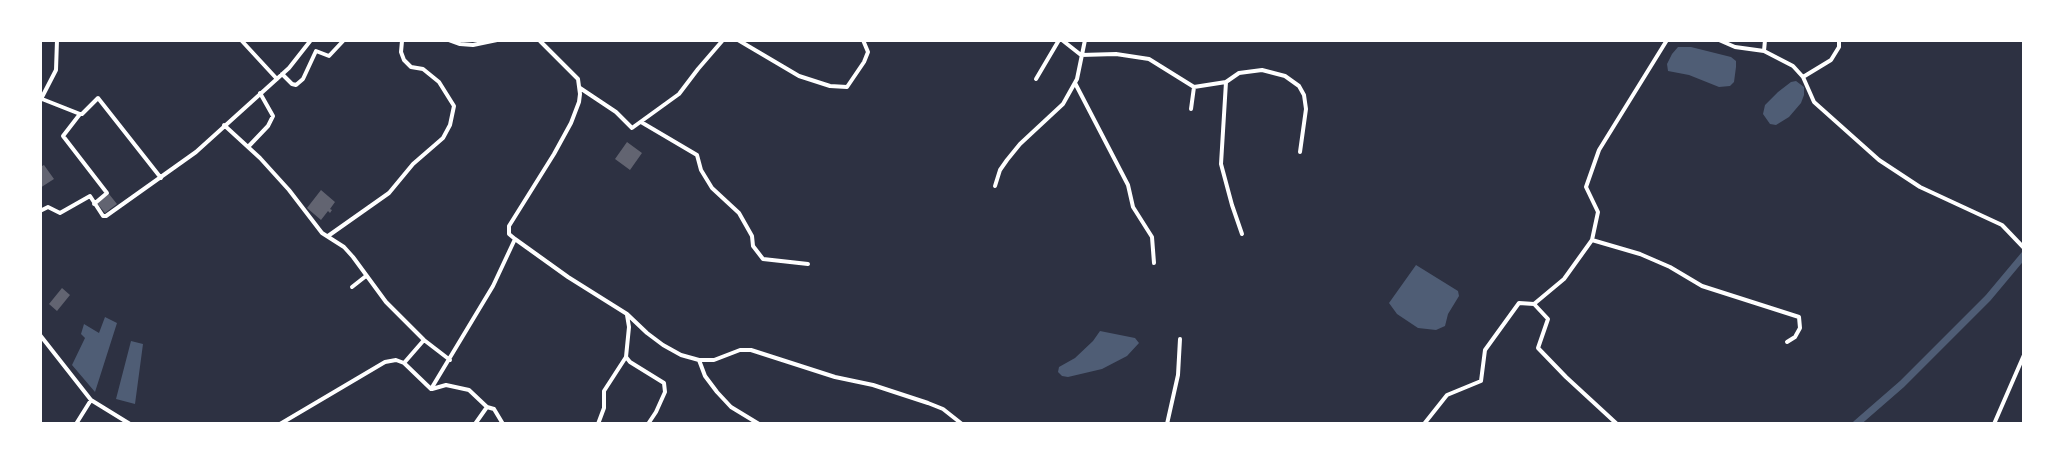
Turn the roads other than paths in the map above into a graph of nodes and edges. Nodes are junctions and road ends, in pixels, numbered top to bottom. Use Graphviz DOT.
graph roads {
  1 [pos="57,40"];
  2 [pos="241,40"];
  3 [pos="311,40"];
  4 [pos="344,40"];
  5 [pos="449,40"];
  6 [pos="497,40"];
  7 [pos="723,40"];
  8 [pos="738,40"];
  9 [pos="863,40"];
  10 [pos="1061,40"];
  11 [pos="1085,40"];
  12 [pos="1667,40"];
  13 [pos="1719,40"];
  14 [pos="1765,40"];
  15 [pos="1839,40"];
  16 [pos="402,41"];
  17 [pos="539,41"];
  18 [pos="1764,51"];
  19 [pos="1081,55"];
  20 [pos="282,74"];
  21 [pos="1803,77"];
  22 [pos="1036,79"];
  23 [pos="277,80"];
  24 [pos="1226,82"];
  25 [pos="1075,83"];
  26 [pos="1194,87"];
  27 [pos="580,88"];
  28 [pos="260,93"];
  29 [pos="41,100"];
  30 [pos="1191,109"];
  31 [pos="80,114"];
  32 [pos="641,122"];
  33 [pos="224,125"];
  34 [pos="248,147"];
  35 [pos="1300,152"];
  36 [pos="161,178"];
  37 [pos="995,186"];
  38 [pos="94,204"];
  39 [pos="40,211"];
  40 [pos="1242,234"];
  41 [pos="328,236"];
  42 [pos="515,239"];
  43 [pos="1592,240"];
  44 [pos="2024,248"];
  45 [pos="1154,263"];
  46 [pos="808,264"];
  47 [pos="366,276"];
  48 [pos="352,287"];
  49 [pos="1534,304"];
  50 [pos="627,314"];
  51 [pos="40,335"];
  52 [pos="1180,339"];
  53 [pos="424,340"];
  54 [pos="1787,342"];
  55 [pos="2024,356"];
  56 [pos="626,357"];
  57 [pos="450,360"];
  58 [pos="699,360"];
  59 [pos="404,363"];
  60 [pos="431,389"];
  61 [pos="91,399"];
  62 [pos="487,407"];
  63 [pos="76,423"];
  64 [pos="130,423"];
  65 [pos="280,423"];
  66 [pos="475,423"];
  67 [pos="503,423"];
  68 [pos="577,423"];
  69 [pos="582,423"];
  70 [pos="598,423"];
  71 [pos="648,423"];
  72 [pos="759,423"];
  73 [pos="962,423"];
  74 [pos="1167,423"];
  75 [pos="1424,423"];
  76 [pos="1617,423"];
  77 [pos="1994,423"];
  1 -- 29 [label="street"];
  2 -- 23 [label="street"];
  3 -- 20 [label="street"];
  4 -- 20 [label="street"];
  5 -- 6 [label="street"];
  7 -- 32 [label="street"];
  8 -- 9 [label="street"];
  10 -- 19 [label="street"];
  10 -- 22 [label="street"];
  11 -- 19 [label="street"];
  12 -- 43 [label="street"];
  13 -- 18 [label="street"];
  14 -- 18 [label="street"];
  15 -- 21 [label="street"];
  16 -- 41 [label="street"];
  17 -- 27 [label="street"];
  18 -- 21 [label="street"];
  19 -- 25 [label="street"];
  19 -- 26 [label="street"];
  20 -- 23 [label="street"];
  21 -- 44 [label="street"];
  23 -- 28 [label="street"];
  24 -- 26 [label="street"];
  24 -- 35 [label="street"];
  24 -- 40 [label="street"];
  25 -- 37 [label="street"];
  25 -- 45 [label="street"];
  26 -- 30 [label="street"];
  27 -- 32 [label="street"];
  27 -- 42 [label="street"];
  28 -- 33 [label="street"];
  28 -- 34 [label="street"];
  29 -- 31 [label="street"];
  31 -- 36 [label="street"];
  31 -- 38 [label="street"];
  32 -- 46 [label="street"];
  33 -- 34 [label="street"];
  33 -- 36 [label="street"];
  34 -- 41 [label="street"];
  36 -- 38 [label="street"];
  38 -- 39 [label="street"];
  41 -- 47 [label="street"];
  42 -- 50 [label="street"];
  42 -- 57 [label="street"];
  43 -- 49 [label="street"];
  43 -- 54 [label="street"];
  47 -- 48 [label="street"];
  47 -- 53 [label="street"];
  49 -- 75 [label="street"];
  49 -- 76 [label="street"];
  50 -- 56 [label="street"];
  50 -- 58 [label="street"];
  51 -- 61 [label="street"];
  52 -- 74 [label="street"];
  53 -- 57 [label="street"];
  53 -- 59 [label="street"];
  55 -- 77 [label="street"];
  56 -- 70 [label="street"];
  56 -- 71 [label="street"];
  57 -- 60 [label="street"];
  58 -- 72 [label="street"];
  58 -- 73 [label="street"];
  59 -- 60 [label="street"];
  59 -- 65 [label="street"];
  60 -- 62 [label="street"];
  61 -- 63 [label="street"];
  61 -- 64 [label="street"];
  62 -- 66 [label="street"];
  62 -- 67 [label="street"];
  68 -- 69 [label="street"];
}
